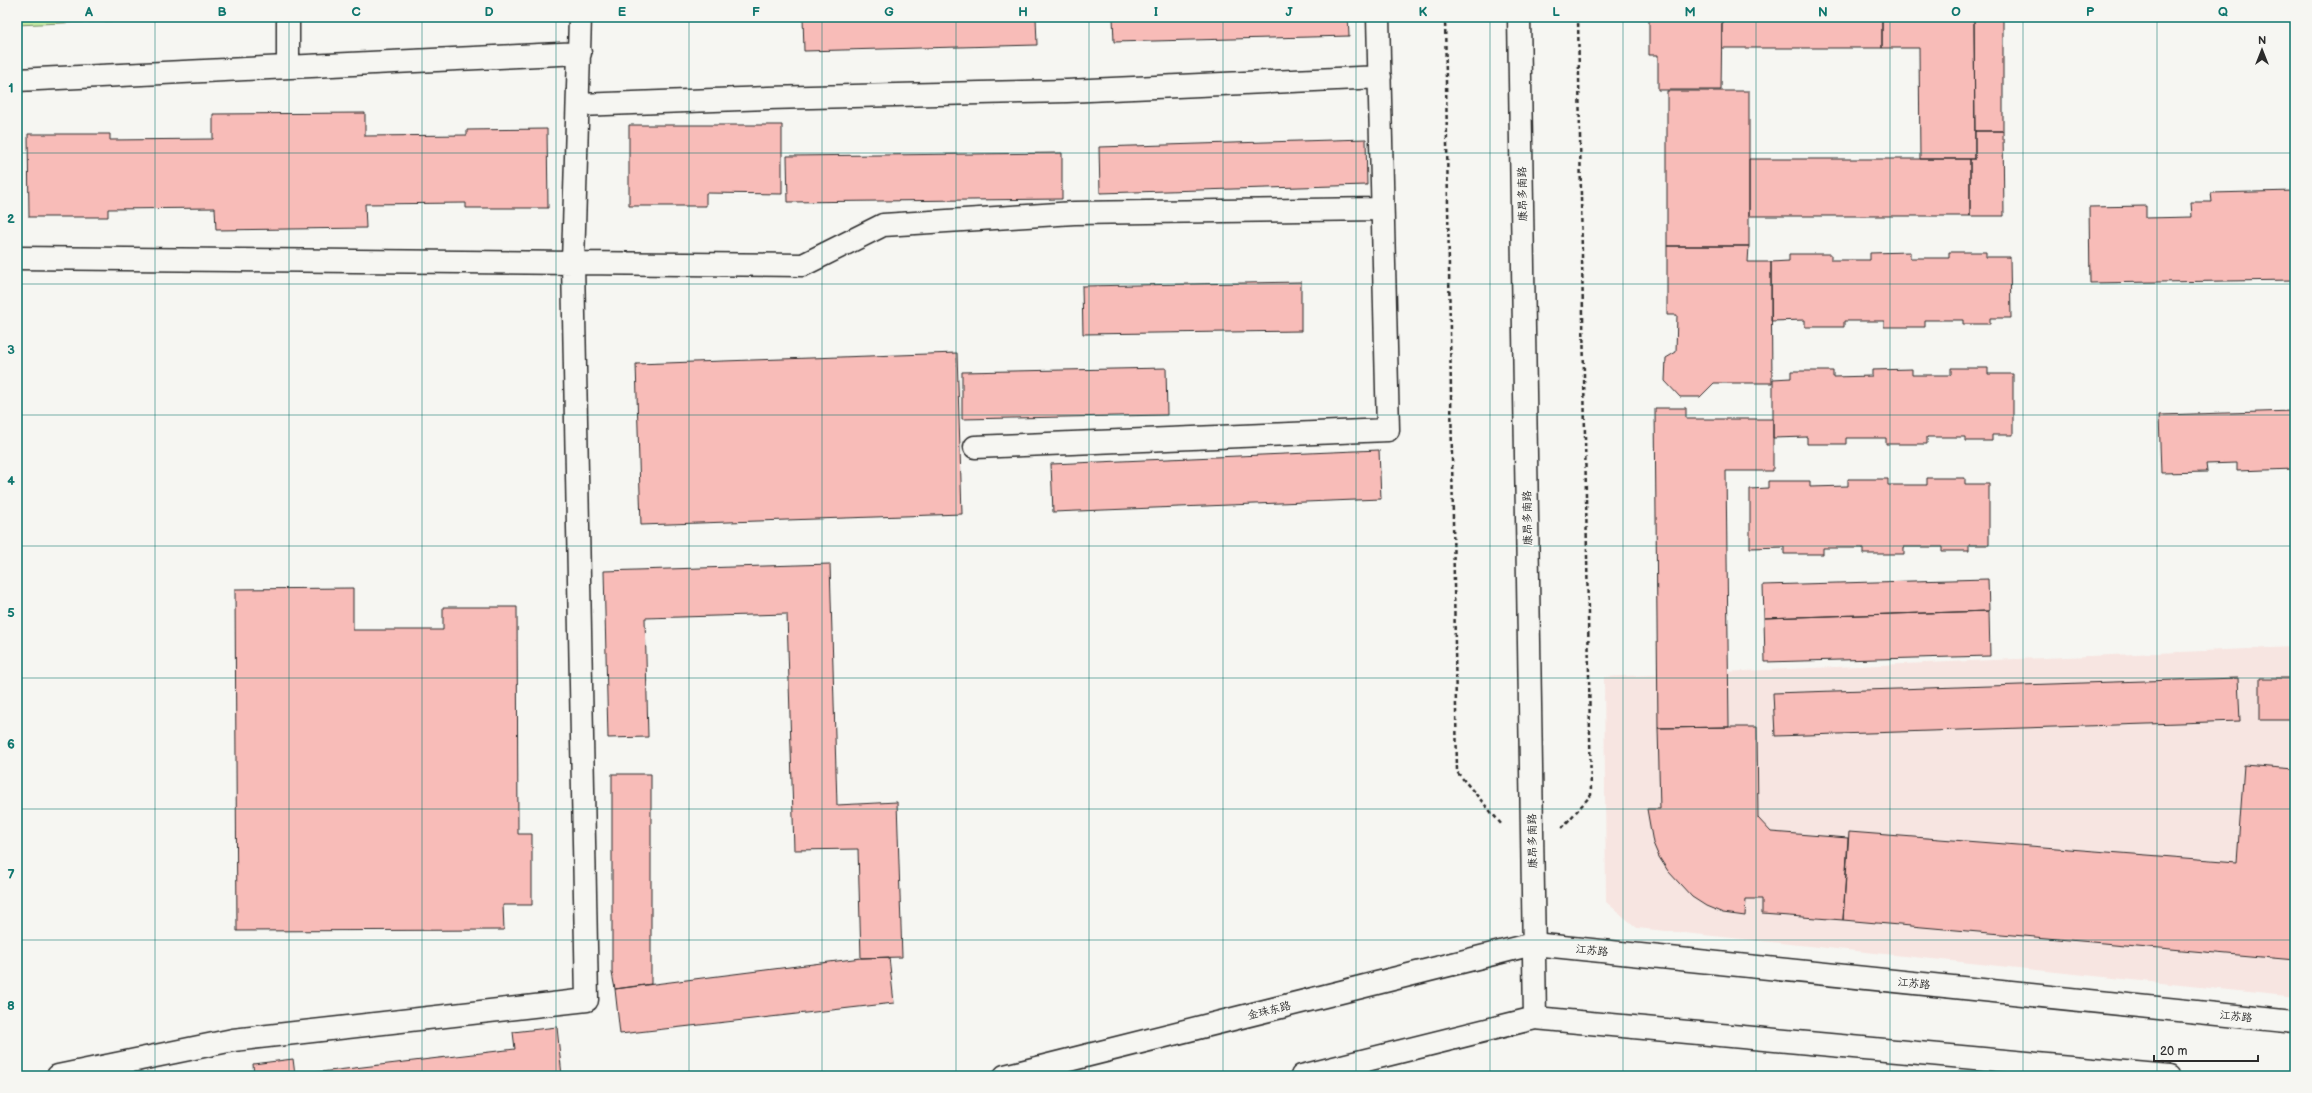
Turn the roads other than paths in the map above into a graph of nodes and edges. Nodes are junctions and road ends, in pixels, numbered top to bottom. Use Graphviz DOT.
graph roads {
  1 [pos="288,17"];
  2 [pos="580,17"];
  3 [pos="1378,17"];
  4 [pos="1519,17"];
  5 [pos="580,53"];
  6 [pos="288,67"];
  7 [pos="1380,77"];
  8 [pos="17,80"];
  9 [pos="579,105"];
  10 [pos="1382,209"];
  11 [pos="17,258"];
  12 [pos="573,262"];
  13 [pos="975,447"];
  14 [pos="1533,944"];
  15 [pos="1535,1018"];
  16 [pos="2295,1022"];
  17 [pos="58,1076"];
  18 [pos="1005,1076"];
  19 [pos="1302,1076"];
  20 [pos="2170,1076"];
  1 -- 6 [label="main road"];
  2 -- 5 [label="main road"];
  3 -- 7 [label="main road"];
  4 -- 14 [label="main road, 康昂多南路"];
  5 -- 6 [label="main road"];
  5 -- 9 [label="main road"];
  6 -- 8 [label="main road"];
  7 -- 9 [label="main road"];
  7 -- 10 [label="main road"];
  9 -- 12 [label="main road"];
  10 -- 12 [label="main road"];
  10 -- 13 [label="main road"];
  11 -- 12 [label="main road"];
  12 -- 17 [label="main road"];
  14 -- 15 [label="main road, 康昂多南路"];
  14 -- 16 [label="main road, 江苏路"];
  14 -- 18 [label="main road, 金珠东路"];
  15 -- 19 [label="main road"];
  15 -- 20 [label="main road"];
}
